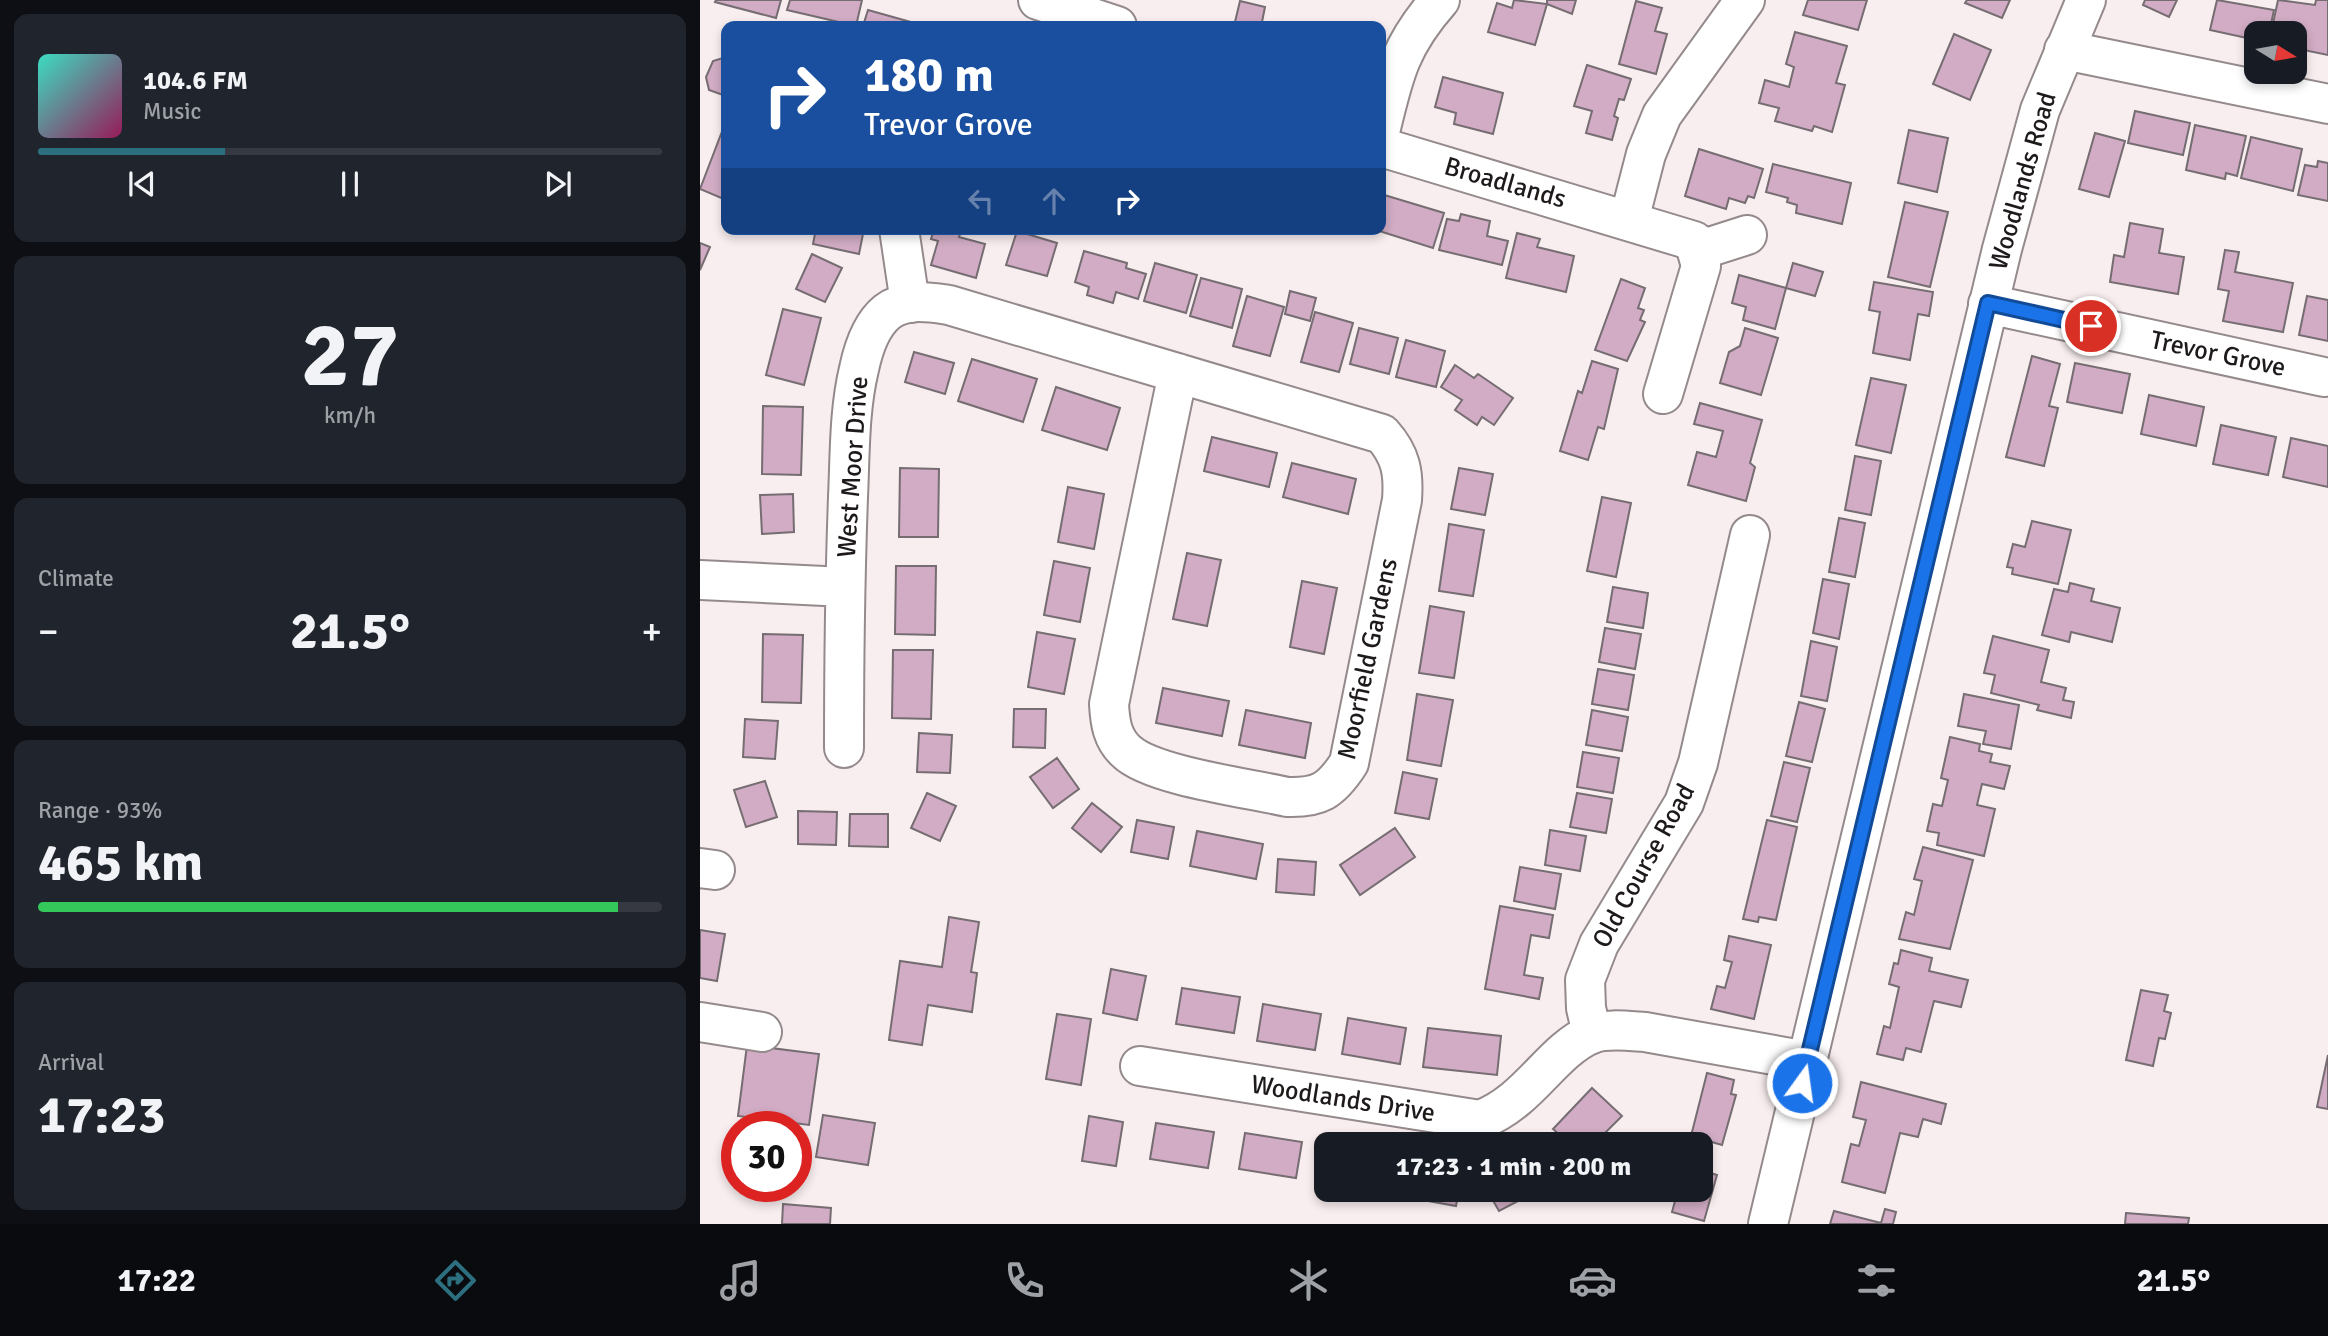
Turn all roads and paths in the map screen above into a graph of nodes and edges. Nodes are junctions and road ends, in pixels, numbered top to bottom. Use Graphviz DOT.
graph roads {
  1 [pos="1038,0"];
  2 [pos="1131,0"];
  3 [pos="1440,0"];
  4 [pos="2086,0"];
  5 [pos="1742,1"];
  6 [pos="1104,21"];
  7 [pos="1122,21"];
  8 [pos="2064,50"];
  9 [pos="2328,104"];
  10 [pos="1386,106"];
  11 [pos="1386,148"];
  12 [pos="1629,220"];
  13 [pos="899,235"];
  14 [pos="1747,236"];
  15 [pos="1698,251"];
  16 [pos="1988,303"];
  17 [pos="898,308"];
  18 [pos="1178,373"];
  19 [pos="2324,377"];
  20 [pos="1663,394"];
  21 [pos="1749,535"];
  22 [pos="700,580"];
  23 [pos="845,587"];
  24 [pos="844,748"];
  25 [pos="700,1022"];
  26 [pos="762,1032"];
  27 [pos="1592,1034"];
  28 [pos="1807,1061"];
  29 [pos="1140,1066"];
  30 [pos="1768,1224"];
  1 -- 6 [label="street"];
  2 -- 7 [label="street"];
  3 -- 10 [label="street"];
  4 -- 8 [label="street, Woodlands Road"];
  5 -- 12 [label="street"];
  8 -- 9 [label="street"];
  8 -- 16 [label="street, Woodlands Road"];
  11 -- 12 [label="street, Broadlands"];
  12 -- 15 [label="street, Broadlands"];
  13 -- 17 [label="street"];
  14 -- 15 [label="street"];
  15 -- 20 [label="street"];
  16 -- 19 [label="street, Trevor Grove"];
  16 -- 28 [label="street, Woodlands Road"];
  17 -- 18 [label="street, Moorfield Gardens"];
  17 -- 23 [label="street, West Moor Drive"];
  18 -- 18 [label="street, Moorfield Gardens"];
  21 -- 27 [label="street, Old Course Road"];
  22 -- 23 [label="street, West Moor Drive"];
  23 -- 24 [label="street, West Moor Drive"];
  25 -- 26 [label="street"];
  27 -- 28 [label="street"];
  27 -- 29 [label="street, Woodlands Drive"];
  28 -- 30 [label="street, Woodlands Road"];
}
